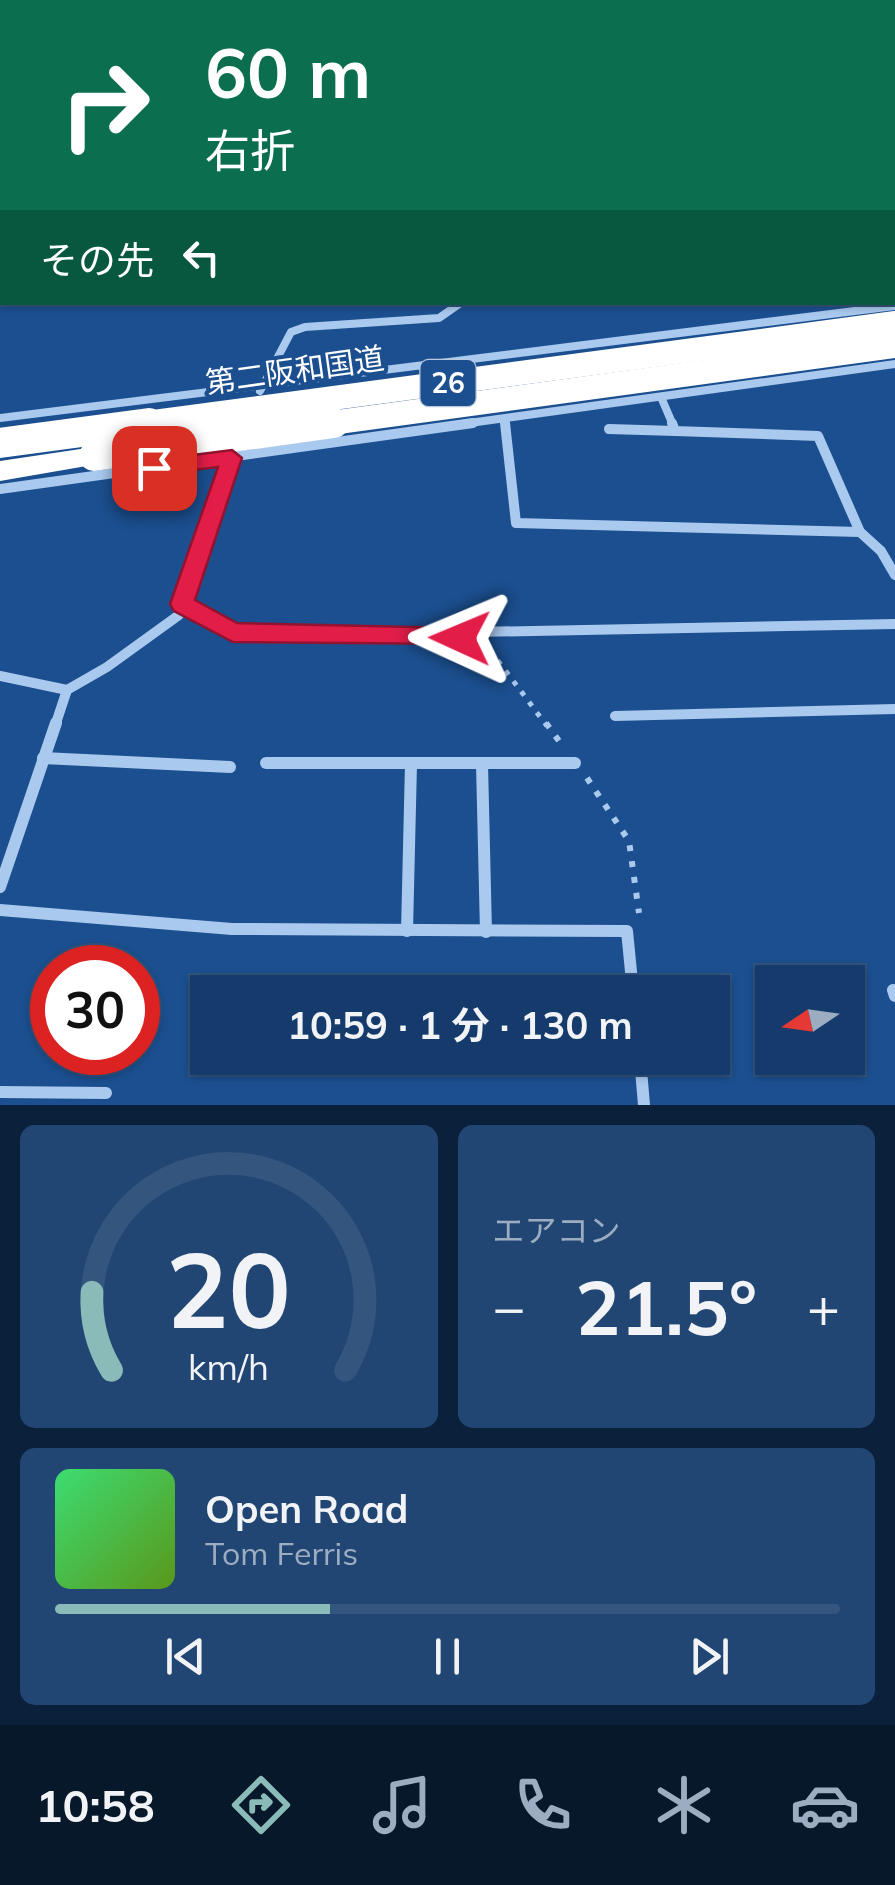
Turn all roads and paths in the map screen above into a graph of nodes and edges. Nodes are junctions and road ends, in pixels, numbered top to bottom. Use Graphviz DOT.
graph roads {
  1 [pos="458,305"];
  2 [pos="895,306"];
  3 [pos="895,323"];
  4 [pos="895,346"];
  5 [pos="895,364"];
  6 [pos="262,388"];
  7 [pos="660,397"];
  8 [pos="0,418"];
  9 [pos="505,419"];
  10 [pos="609,429"];
  11 [pos="675,431"];
  12 [pos="0,443"];
  13 [pos="232,458"];
  14 [pos="0,469"];
  15 [pos="0,489"];
  16 [pos="860,532"];
  17 [pos="882,551"];
  18 [pos="895,551"];
  19 [pos="895,575"];
  20 [pos="182,604"];
  21 [pos="895,624"];
  22 [pos="476,632"];
  23 [pos="460,638"];
  24 [pos="0,676"];
  25 [pos="68,690"];
  26 [pos="895,709"];
  27 [pos="614,716"];
  28 [pos="42,758"];
  29 [pos="266,763"];
  30 [pos="575,763"];
  31 [pos="411,764"];
  32 [pos="482,764"];
  33 [pos="230,767"];
  34 [pos="0,886"];
  35 [pos="0,910"];
  36 [pos="407,931"];
  37 [pos="486,932"];
  38 [pos="631,975"];
  39 [pos="641,1075"];
  40 [pos="0,1092"];
  41 [pos="106,1093"];
  42 [pos="644,1105"];
  1 -- 6 [label="street"];
  2 -- 6 [label="street"];
  3 -- 12 [label="highway, 第二阪和国道 / 26, bridge"];
  4 -- 14 [label="highway, 第二阪和国道 / 26, bridge"];
  5 -- 7 [label="street"];
  6 -- 8 [label="street"];
  6 -- 13 [label="street"];
  7 -- 9 [label="street"];
  7 -- 11 [label="street"];
  9 -- 13 [label="street"];
  9 -- 16 [label="street"];
  10 -- 11 [label="street"];
  11 -- 16 [label="street"];
  13 -- 15 [label="street"];
  13 -- 20 [label="street"];
  16 -- 17 [label="street"];
  17 -- 18 [label="street"];
  17 -- 19 [label="street"];
  20 -- 23 [label="street"];
  20 -- 25 [label="street"];
  21 -- 22 [label="street"];
  24 -- 25 [label="street"];
  25 -- 28 [label="street"];
  26 -- 27 [label="street"];
  28 -- 33 [label="street"];
  28 -- 34 [label="street"];
  29 -- 31 [label="street"];
  30 -- 32 [label="street"];
  31 -- 32 [label="street"];
  31 -- 36 [label="street"];
  32 -- 37 [label="street"];
  35 -- 36 [label="street"];
  36 -- 37 [label="street"];
  37 -- 38 [label="street"];
  39 -- 42 [label="street"];
  40 -- 41 [label="street"];
}
